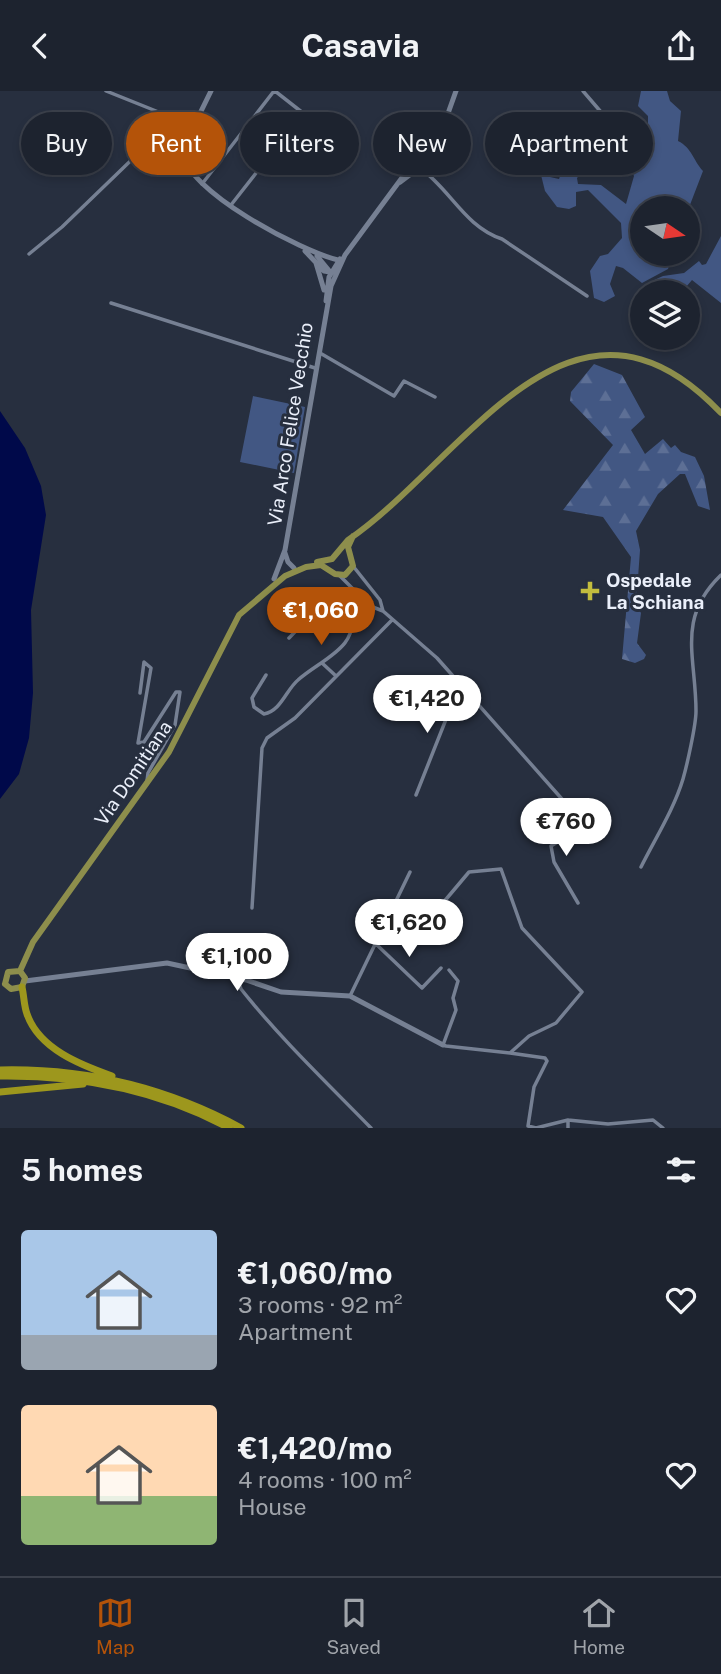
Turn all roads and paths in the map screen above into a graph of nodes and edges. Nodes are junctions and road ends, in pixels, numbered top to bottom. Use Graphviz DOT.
graph roads {
  1 [pos="106,91"];
  2 [pos="211,91"];
  3 [pos="275,91"];
  4 [pos="456,91"];
  5 [pos="583,91"];
  6 [pos="158,112"];
  7 [pos="200,112"];
  8 [pos="448,112"];
  9 [pos="601,112"];
  10 [pos="126,165"];
  11 [pos="194,175"];
  12 [pos="404,175"];
  13 [pos="398,183"];
  14 [pos="202,184"];
  15 [pos="231,205"];
  16 [pos="303,249"];
  17 [pos="29,254"];
  18 [pos="345,255"];
  19 [pos="321,260"];
  20 [pos="338,260"];
  21 [pos="337,268"];
  22 [pos="330,272"];
  23 [pos="331,286"];
  24 [pos="325,295"];
  25 [pos="587,296"];
  26 [pos="111,303"];
  27 [pos="326,303"];
  28 [pos="318,352"];
  29 [pos="315,368"];
  30 [pos="435,397"];
  31 [pos="721,413"];
  32 [pos="353,536"];
  33 [pos="285,550"];
  34 [pos="348,556"];
  35 [pos="332,558"];
  36 [pos="352,566"];
  37 [pos="294,568"];
  38 [pos="331,568"];
  39 [pos="285,572"];
  40 [pos="721,575"];
  41 [pos="339,576"];
  42 [pos="265,590"];
  43 [pos="383,611"];
  44 [pos="391,621"];
  45 [pos="289,638"];
  46 [pos="322,663"];
  47 [pos="266,675"];
  48 [pos="336,676"];
  49 [pos="460,684"];
  50 [pos="139,693"];
  51 [pos="147,783"];
  52 [pos="416,795"];
  53 [pos="641,867"];
  54 [pos="410,872"];
  55 [pos="578,904"];
  56 [pos="252,908"];
  57 [pos="437,910"];
  58 [pos="376,943"];
  59 [pos="441,968"];
  60 [pos="449,970"];
  61 [pos="20,971"];
  62 [pos="238,980"];
  63 [pos="23,984"];
  64 [pos="3,986"];
  65 [pos="350,996"];
  66 [pos="443,1045"];
  67 [pos="510,1053"];
  68 [pos="0,1070"];
  69 [pos="0,1076"];
  70 [pos="90,1082"];
  71 [pos="121,1082"];
  72 [pos="0,1092"];
  73 [pos="568,1120"];
  74 [pos="229,1128"];
  75 [pos="242,1128"];
  76 [pos="370,1128"];
  77 [pos="568,1128"];
  78 [pos="663,1128"];
  1 -- 6 [label="street"];
  2 -- 7 [label="street"];
  3 -- 14 [label="street"];
  3 -- 15 [label="street"];
  4 -- 8 [label="street"];
  5 -- 9 [label="street"];
  10 -- 17 [label="street"];
  11 -- 14 [label="street"];
  12 -- 13 [label="street"];
  13 -- 18 [label="street"];
  13 -- 25 [label="street"];
  14 -- 15 [label="street"];
  15 -- 16 [label="street"];
  16 -- 19 [label="street"];
  16 -- 19 [label="street"];
  18 -- 20 [label="street"];
  18 -- 21 [label="street"];
  19 -- 20 [label="street"];
  19 -- 22 [label="street"];
  19 -- 24 [label="street"];
  20 -- 22 [label="street"];
  21 -- 22 [label="street"];
  21 -- 23 [label="street"];
  22 -- 23 [label="street"];
  22 -- 24 [label="street"];
  23 -- 27 [label="street"];
  24 -- 27 [label="street"];
  26 -- 29 [label="street"];
  27 -- 28 [label="street, Via Arco Felice Vecchio"];
  28 -- 29 [label="street, Via Arco Felice Vecchio"];
  28 -- 30 [label="street"];
  29 -- 33 [label="street, Via Arco Felice Vecchio"];
  31 -- 32 [label="main road"];
  32 -- 34 [label="main road"];
  32 -- 35 [label="main road"];
  33 -- 37 [label="street, Via Arco Felice Vecchio"];
  33 -- 39 [label="street, Via Arco Felice Vecchio"];
  34 -- 35 [label="main road"];
  34 -- 36 [label="main road"];
  35 -- 37 [label="main road, Via Domitiana"];
  35 -- 38 [label="main road"];
  36 -- 41 [label="main road"];
  36 -- 43 [label="street"];
  37 -- 39 [label="main road, Via Domitiana"];
  38 -- 39 [label="main road, Via Domitiana"];
  38 -- 41 [label="main road"];
  39 -- 42 [label="main road, Via Domitiana"];
  39 -- 42 [label="main road, Via Domitiana"];
  40 -- 53 [label="street"];
  41 -- 43 [label="street"];
  42 -- 51 [label="main road, Via Domitiana"];
  43 -- 44 [label="street"];
  44 -- 48 [label="street"];
  44 -- 49 [label="street"];
  45 -- 46 [label="street"];
  46 -- 47 [label="street"];
  46 -- 48 [label="street"];
  48 -- 56 [label="street"];
  49 -- 52 [label="street"];
  49 -- 55 [label="street"];
  50 -- 51 [label="street"];
  51 -- 61 [label="main road, Via Domitiana"];
  54 -- 58 [label="street"];
  57 -- 67 [label="street"];
  58 -- 59 [label="street"];
  58 -- 65 [label="street"];
  60 -- 66 [label="street"];
  61 -- 63 [label="main road"];
  61 -- 64 [label="main road"];
  62 -- 63 [label="street"];
  62 -- 65 [label="street"];
  62 -- 76 [label="street"];
  63 -- 64 [label="main road"];
  63 -- 71 [label="highway"];
  65 -- 66 [label="street"];
  66 -- 67 [label="street"];
  67 -- 73 [label="street"];
  68 -- 71 [label="highway"];
  69 -- 70 [label="highway"];
  70 -- 72 [label="highway"];
  70 -- 74 [label="highway"];
  71 -- 75 [label="highway"];
  73 -- 77 [label="street"];
  73 -- 78 [label="street"];
}
